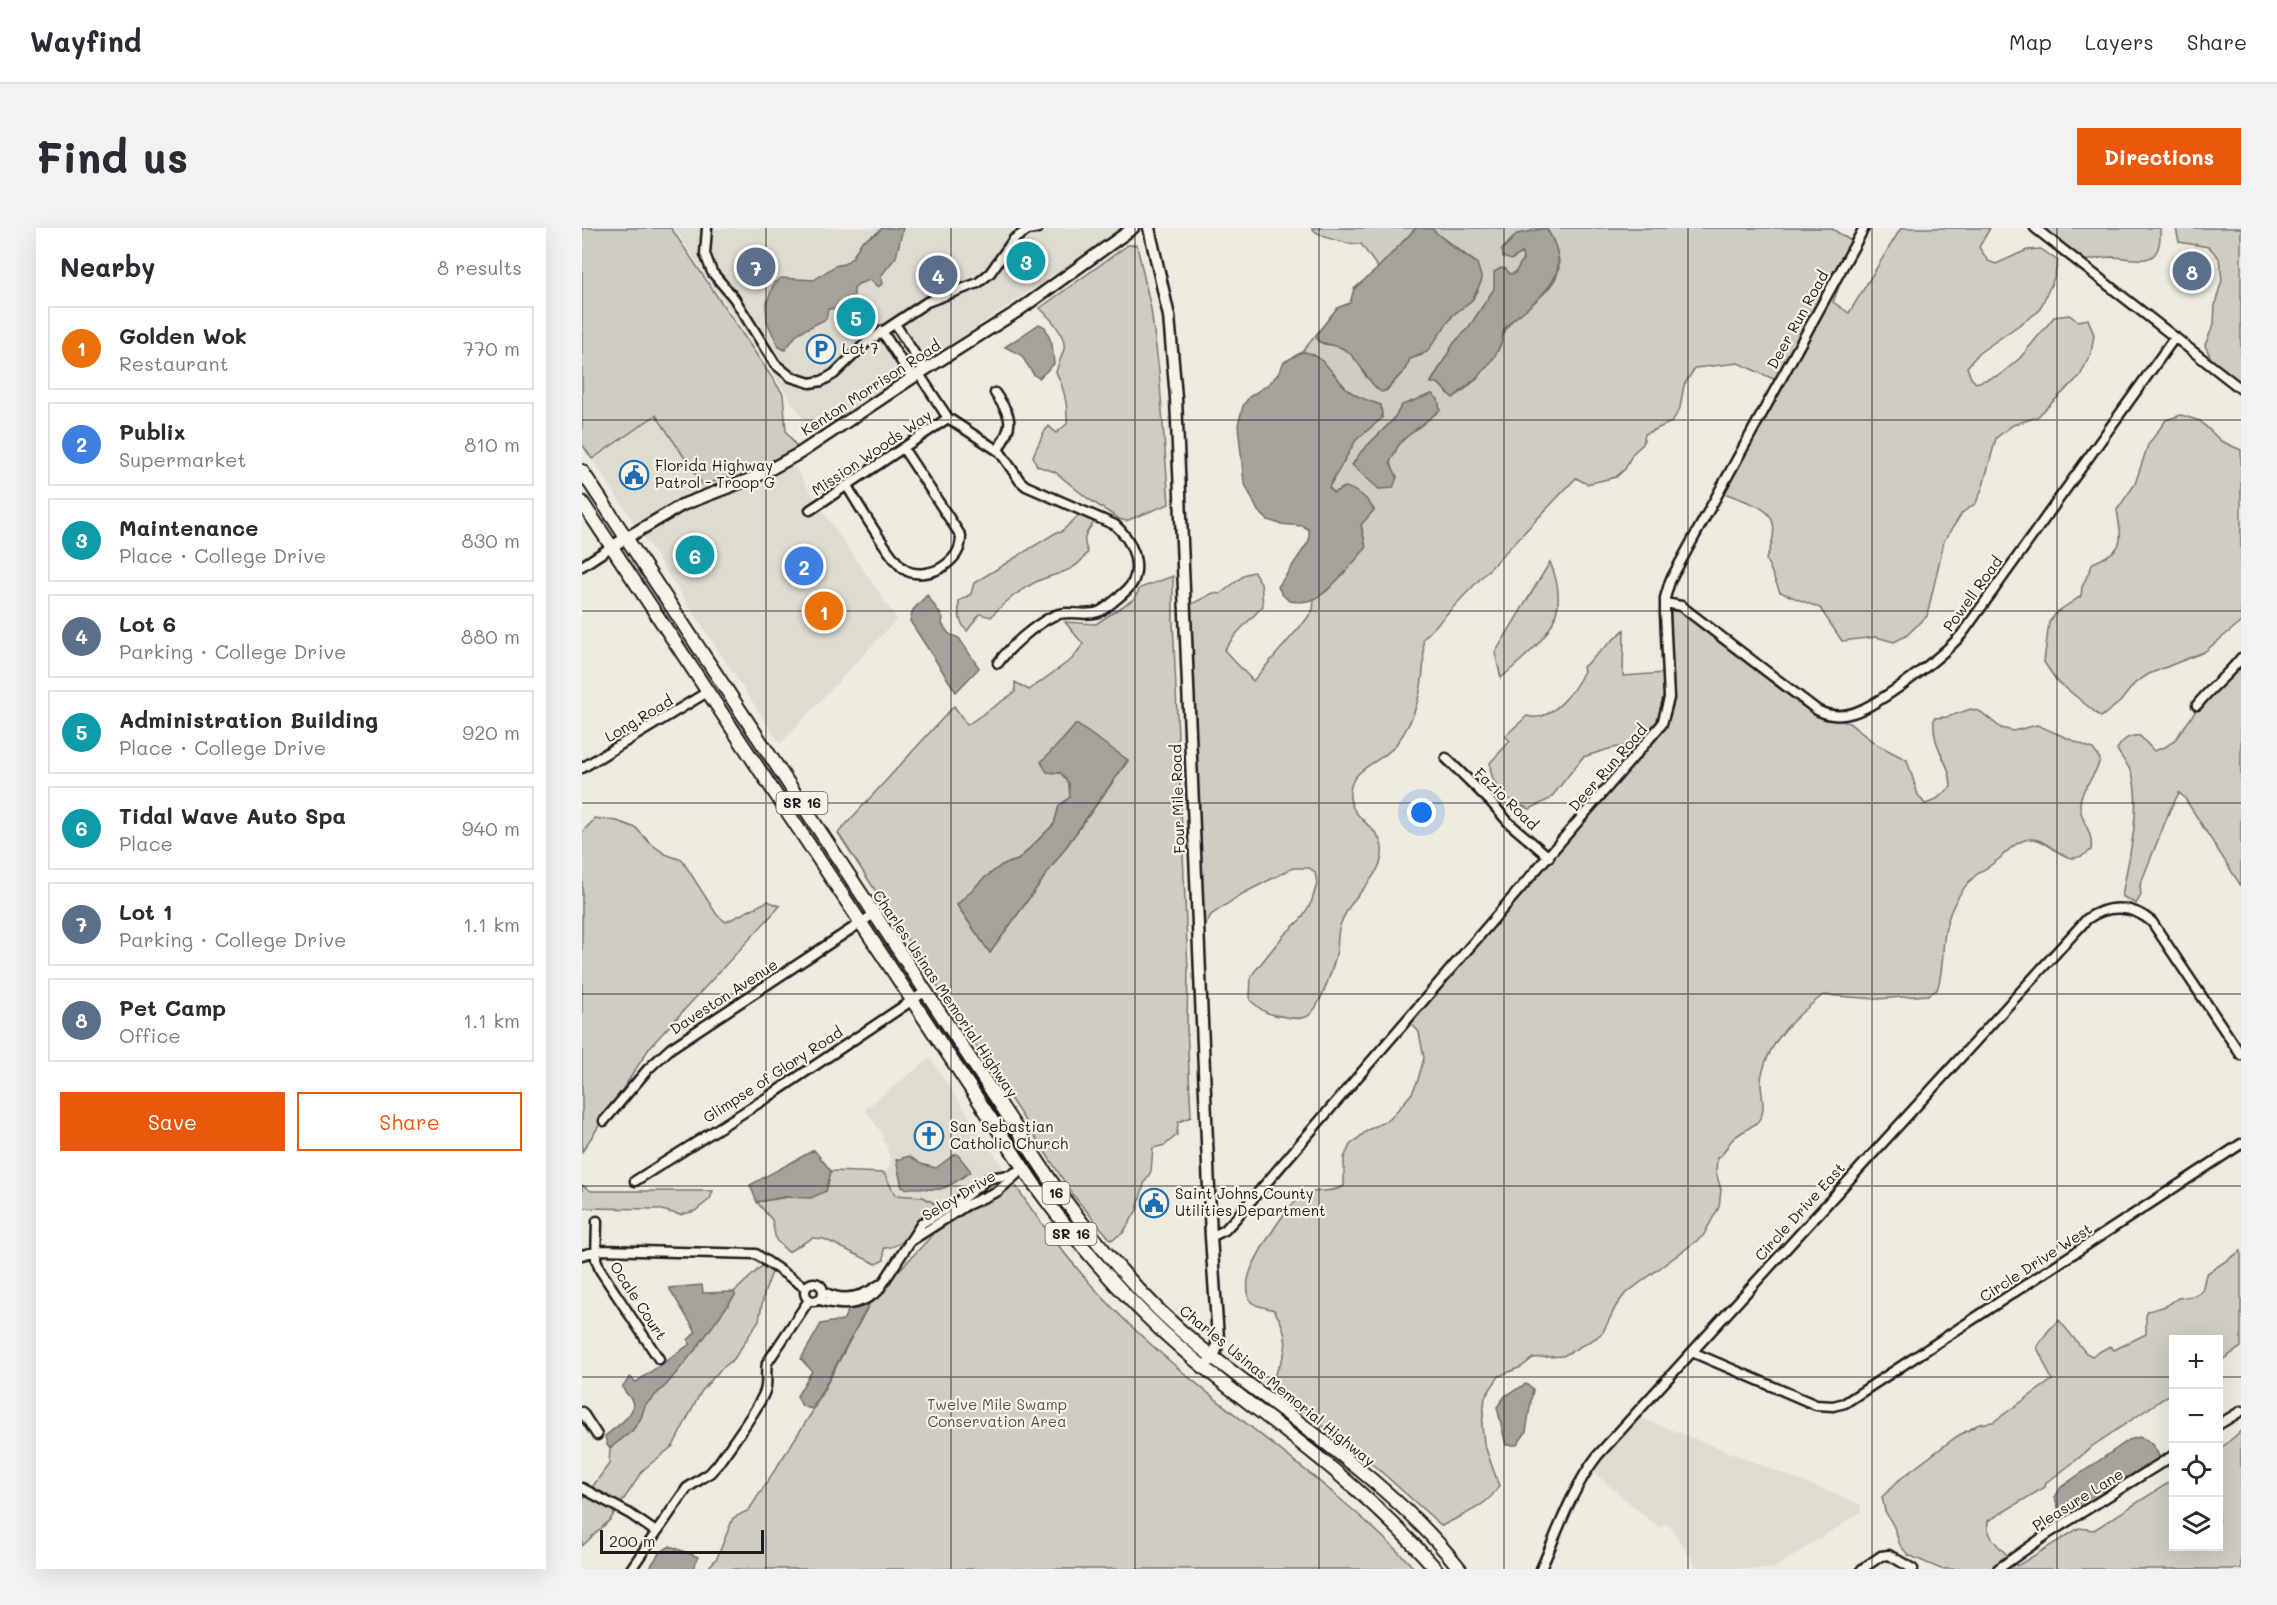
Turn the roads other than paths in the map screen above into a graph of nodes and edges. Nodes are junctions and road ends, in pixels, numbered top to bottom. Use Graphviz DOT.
graph roads {
  1 [pos="707,228"];
  2 [pos="1038,228"];
  3 [pos="1132,228"];
  4 [pos="1149,228"];
  5 [pos="1864,228"];
  6 [pos="2035,228"];
  7 [pos="895,324"];
  8 [pos="882,332"];
  9 [pos="2175,337"];
  10 [pos="919,374"];
  11 [pos="2241,389"];
  12 [pos="995,393"];
  13 [pos="948,418"];
  14 [pos="903,448"];
  15 [pos="998,450"];
  16 [pos="583,473"];
  17 [pos="847,486"];
  18 [pos="582,502"];
  19 [pos="810,510"];
  20 [pos="626,537"];
  21 [pos="611,547"];
  22 [pos="582,566"];
  23 [pos="1665,603"];
  24 [pos="2241,658"];
  25 [pos="998,663"];
  26 [pos="709,692"];
  27 [pos="2197,705"];
  28 [pos="1446,758"];
  29 [pos="582,768"];
  30 [pos="1549,857"];
  31 [pos="874,914"];
  32 [pos="861,922"];
  33 [pos="926,991"];
  34 [pos="913,1000"];
  35 [pos="2241,1055"];
  36 [pos="604,1121"];
  37 [pos="2241,1144"];
  38 [pos="1024,1168"];
  39 [pos="635,1181"];
  40 [pos="982,1182"];
  41 [pos="988,1196"];
  42 [pos="597,1221"];
  43 [pos="1084,1228"];
  44 [pos="1211,1237"];
  45 [pos="907,1244"];
  46 [pos="596,1250"];
  47 [pos="582,1255"];
  48 [pos="806,1288"];
  49 [pos="822,1296"];
  50 [pos="809,1300"];
  51 [pos="1692,1352"];
  52 [pos="1212,1356"];
  53 [pos="659,1359"];
  54 [pos="1205,1368"];
  55 [pos="2241,1411"];
  56 [pos="582,1412"];
  57 [pos="2223,1422"];
  58 [pos="597,1435"];
  59 [pos="2169,1458"];
  60 [pos="582,1488"];
  61 [pos="656,1532"];
  62 [pos="631,1569"];
  63 [pos="1436,1569"];
  64 [pos="1460,1569"];
  65 [pos="1541,1569"];
  66 [pos="1862,1569"];
  67 [pos="1913,1569"];
  68 [pos="1998,1569"];
  1 -- 8 [label="street"];
  2 -- 7 [label="street"];
  3 -- 10 [label="main road, Kenton Morrison Road"];
  4 -- 44 [label="main road, Four Mile Road"];
  5 -- 23 [label="street, Deer Run Road"];
  6 -- 9 [label="street"];
  7 -- 8 [label="street"];
  7 -- 10 [label="street"];
  8 -- 10 [label="street"];
  9 -- 11 [label="street"];
  9 -- 23 [label="street, Powell Road"];
  10 -- 13 [label="street"];
  10 -- 20 [label="main road, Kenton Morrison Road"];
  12 -- 15 [label="street"];
  13 -- 14 [label="street, Mission Woods Way"];
  13 -- 15 [label="street"];
  14 -- 17 [label="street, Mission Woods Way"];
  14 -- 17 [label="street"];
  15 -- 25 [label="street"];
  16 -- 20 [label="highway, Charles Usinas Memorial Highway / SR 16"];
  17 -- 19 [label="street, Mission Woods Way"];
  18 -- 21 [label="highway, Charles Usinas Memorial Highway / SR 16"];
  20 -- 21 [label="main road, Kenton Morrison Road"];
  20 -- 31 [label="highway, Charles Usinas Memorial Highway / SR 16"];
  21 -- 22 [label="street"];
  21 -- 26 [label="highway, Charles Usinas Memorial Highway / SR 16"];
  23 -- 30 [label="street, Deer Run Road"];
  24 -- 27 [label="street"];
  26 -- 29 [label="street, Long Road"];
  26 -- 32 [label="highway, Charles Usinas Memorial Highway / SR 16"];
  28 -- 30 [label="street, Fazio Road"];
  30 -- 44 [label="street, Deer Run Road"];
  31 -- 32 [label="street, Daveston Avenue"];
  31 -- 33 [label="highway, Charles Usinas Memorial Highway / SR 16"];
  32 -- 34 [label="highway, Charles Usinas Memorial Highway / SR 16"];
  32 -- 36 [label="street, Daveston Avenue"];
  33 -- 34 [label="street, Glimpse of Glory Road"];
  33 -- 43 [label="highway, Charles Usinas Memorial Highway / SR 16"];
  34 -- 38 [label="highway, Charles Usinas Memorial Highway / SR 16"];
  34 -- 39 [label="street, Glimpse of Glory Road"];
  35 -- 51 [label="street, Circle Drive East"];
  37 -- 51 [label="street, Circle Drive West"];
  38 -- 40 [label="street, Seloy Drive"];
  38 -- 41 [label="street, Seloy Drive"];
  38 -- 43 [label="highway, 16"];
  38 -- 54 [label="highway, Charles Usinas Memorial Highway / SR 16"];
  40 -- 41 [label="street"];
  40 -- 45 [label="street, Seloy Drive"];
  41 -- 45 [label="street, Seloy Drive"];
  42 -- 46 [label="street, Ocale Court"];
  43 -- 52 [label="highway, Charles Usinas Memorial Highway / SR 16"];
  44 -- 52 [label="main road, Four Mile Road"];
  45 -- 49 [label="street, Seloy Drive"];
  46 -- 47 [label="street, Seloy Drive"];
  46 -- 48 [label="street, Seloy Drive"];
  46 -- 53 [label="street, Ocale Court"];
  48 -- 49 [label="street, Seloy Drive"];
  48 -- 50 [label="street"];
  49 -- 50 [label="street, Seloy Drive"];
  50 -- 61 [label="street"];
  51 -- 65 [label="street, Circle Drive East"];
  52 -- 54 [label="main road, Four Mile Road"];
  52 -- 64 [label="highway, Charles Usinas Memorial Highway / SR 16"];
  54 -- 63 [label="highway, Charles Usinas Memorial Highway / SR 16"];
  55 -- 57 [label="street"];
  56 -- 58 [label="street"];
  59 -- 68 [label="street, Pleasure Lane"];
  60 -- 61 [label="street"];
  61 -- 62 [label="street"];
  66 -- 67 [label="street"];
}
